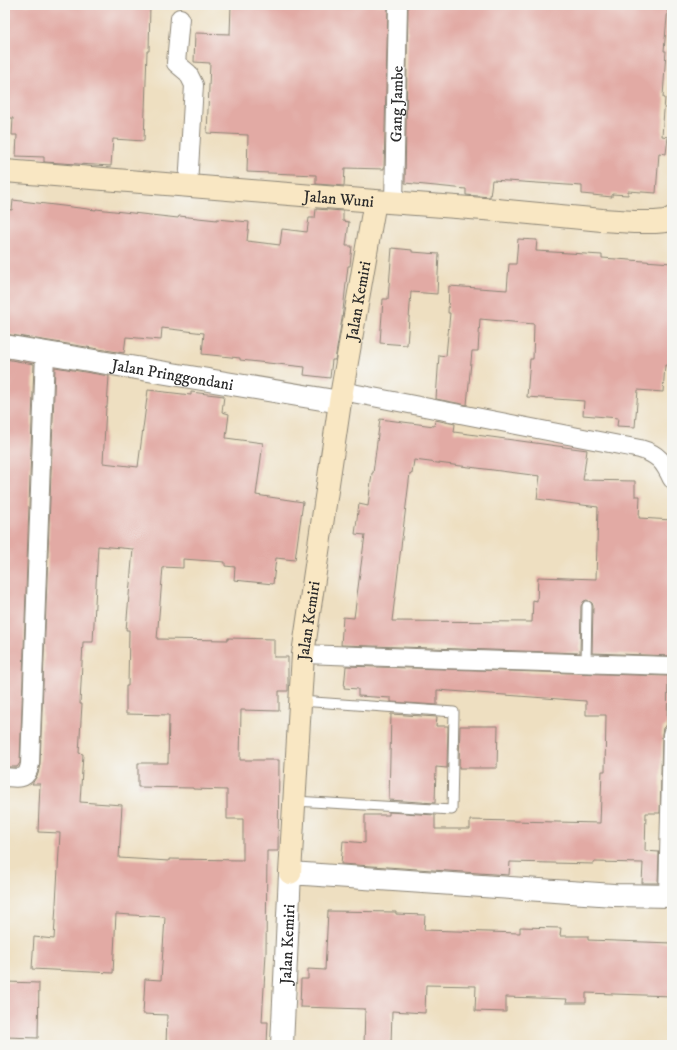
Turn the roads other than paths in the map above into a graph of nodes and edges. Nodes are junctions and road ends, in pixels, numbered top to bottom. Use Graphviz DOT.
graph roads {
  1 [pos="398,5"];
  2 [pos="180,18"];
  3 [pos="5,171"];
  4 [pos="188,186"];
  5 [pos="384,202"];
  6 [pos="672,218"];
  7 [pos="5,346"];
  8 [pos="45,353"];
  9 [pos="341,396"];
  10 [pos="672,479"];
  11 [pos="587,606"];
  12 [pos="303,654"];
  13 [pos="586,663"];
  14 [pos="672,666"];
  15 [pos="300,701"];
  16 [pos="672,734"];
  17 [pos="5,777"];
  18 [pos="294,801"];
  19 [pos="290,873"];
  20 [pos="670,896"];
  21 [pos="282,1045"];
  1 -- 5 [label="street, Gang Jambe"];
  2 -- 4 [label="street"];
  3 -- 4 [label="main road, Jalan Wuni"];
  4 -- 5 [label="main road, Jalan Wuni"];
  5 -- 6 [label="main road, Jalan Wuni"];
  5 -- 9 [label="main road, Jalan Kemiri"];
  7 -- 8 [label="street, Jalan Pringgondani"];
  8 -- 9 [label="street, Jalan Pringgondani"];
  8 -- 17 [label="street"];
  9 -- 10 [label="street"];
  9 -- 12 [label="main road, Jalan Kemiri"];
  11 -- 13 [label="lane"];
  12 -- 13 [label="street"];
  12 -- 15 [label="main road, Jalan Kemiri"];
  13 -- 14 [label="street"];
  15 -- 18 [label="main road, Jalan Kemiri"];
  15 -- 18 [label="lane"];
  16 -- 20 [label="street"];
  18 -- 19 [label="main road, Jalan Kemiri"];
  19 -- 20 [label="street"];
  19 -- 21 [label="street, Jalan Kemiri"];
}
